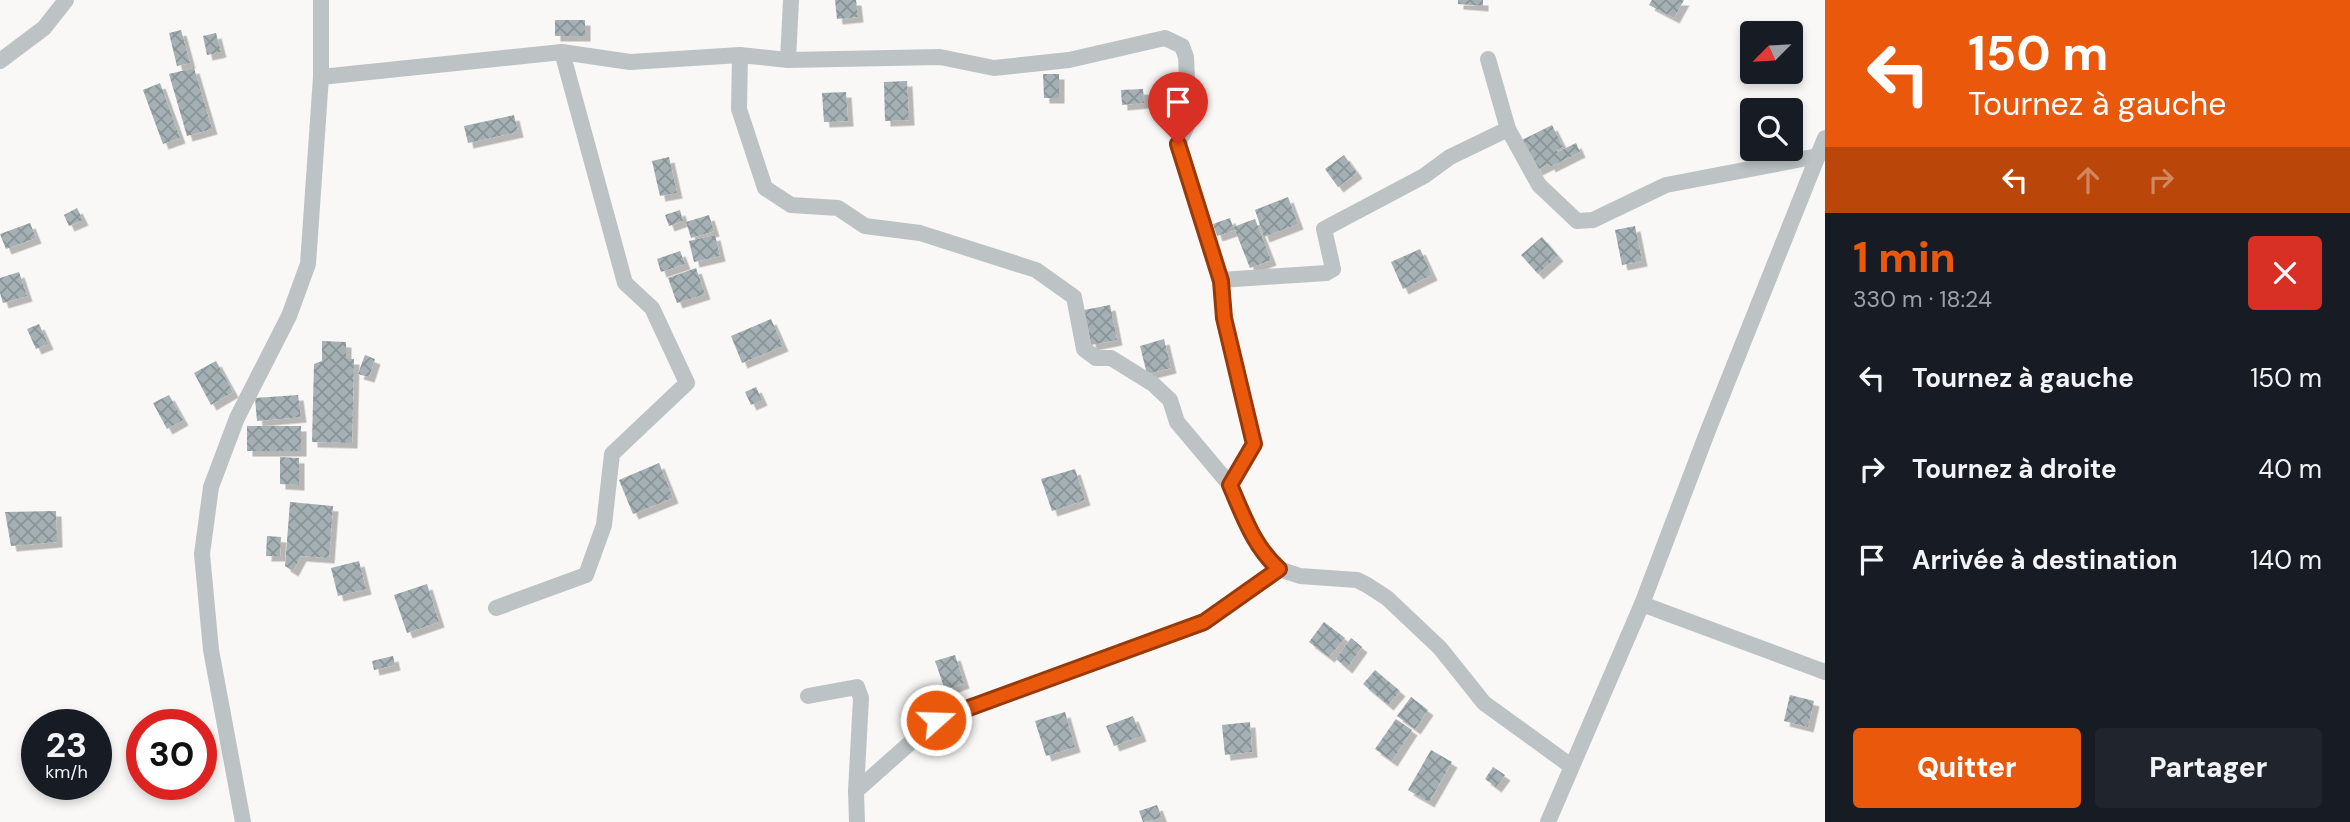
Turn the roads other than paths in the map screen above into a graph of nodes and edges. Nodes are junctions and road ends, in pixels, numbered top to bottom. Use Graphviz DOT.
graph roads {
  1 [pos="65,0"];
  2 [pos="321,0"];
  3 [pos="791,0"];
  4 [pos="562,52"];
  5 [pos="740,55"];
  6 [pos="1488,59"];
  7 [pos="788,60"];
  8 [pos="0,61"];
  9 [pos="321,77"];
  10 [pos="1508,129"];
  11 [pos="1825,138"];
  12 [pos="1818,156"];
  13 [pos="1221,281"];
  14 [pos="1230,485"];
  15 [pos="1279,569"];
  16 [pos="1642,604"];
  17 [pos="496,608"];
  18 [pos="1825,671"];
  19 [pos="808,696"];
  20 [pos="1571,766"];
  21 [pos="856,791"];
  22 [pos="243,822"];
  23 [pos="857,822"];
  24 [pos="1548,822"];
  1 -- 8 [label="street"];
  2 -- 9 [label="street"];
  3 -- 7 [label="street"];
  4 -- 5 [label="street"];
  4 -- 9 [label="street"];
  4 -- 17 [label="street"];
  5 -- 7 [label="street"];
  5 -- 14 [label="street"];
  6 -- 10 [label="street"];
  7 -- 13 [label="street"];
  9 -- 22 [label="street"];
  10 -- 12 [label="street"];
  10 -- 13 [label="street"];
  11 -- 12 [label="street"];
  12 -- 16 [label="street"];
  13 -- 14 [label="street"];
  14 -- 15 [label="street"];
  15 -- 20 [label="street"];
  15 -- 21 [label="street"];
  16 -- 18 [label="street"];
  16 -- 20 [label="street"];
  19 -- 21 [label="street"];
  20 -- 24 [label="street"];
  21 -- 23 [label="street"];
}
